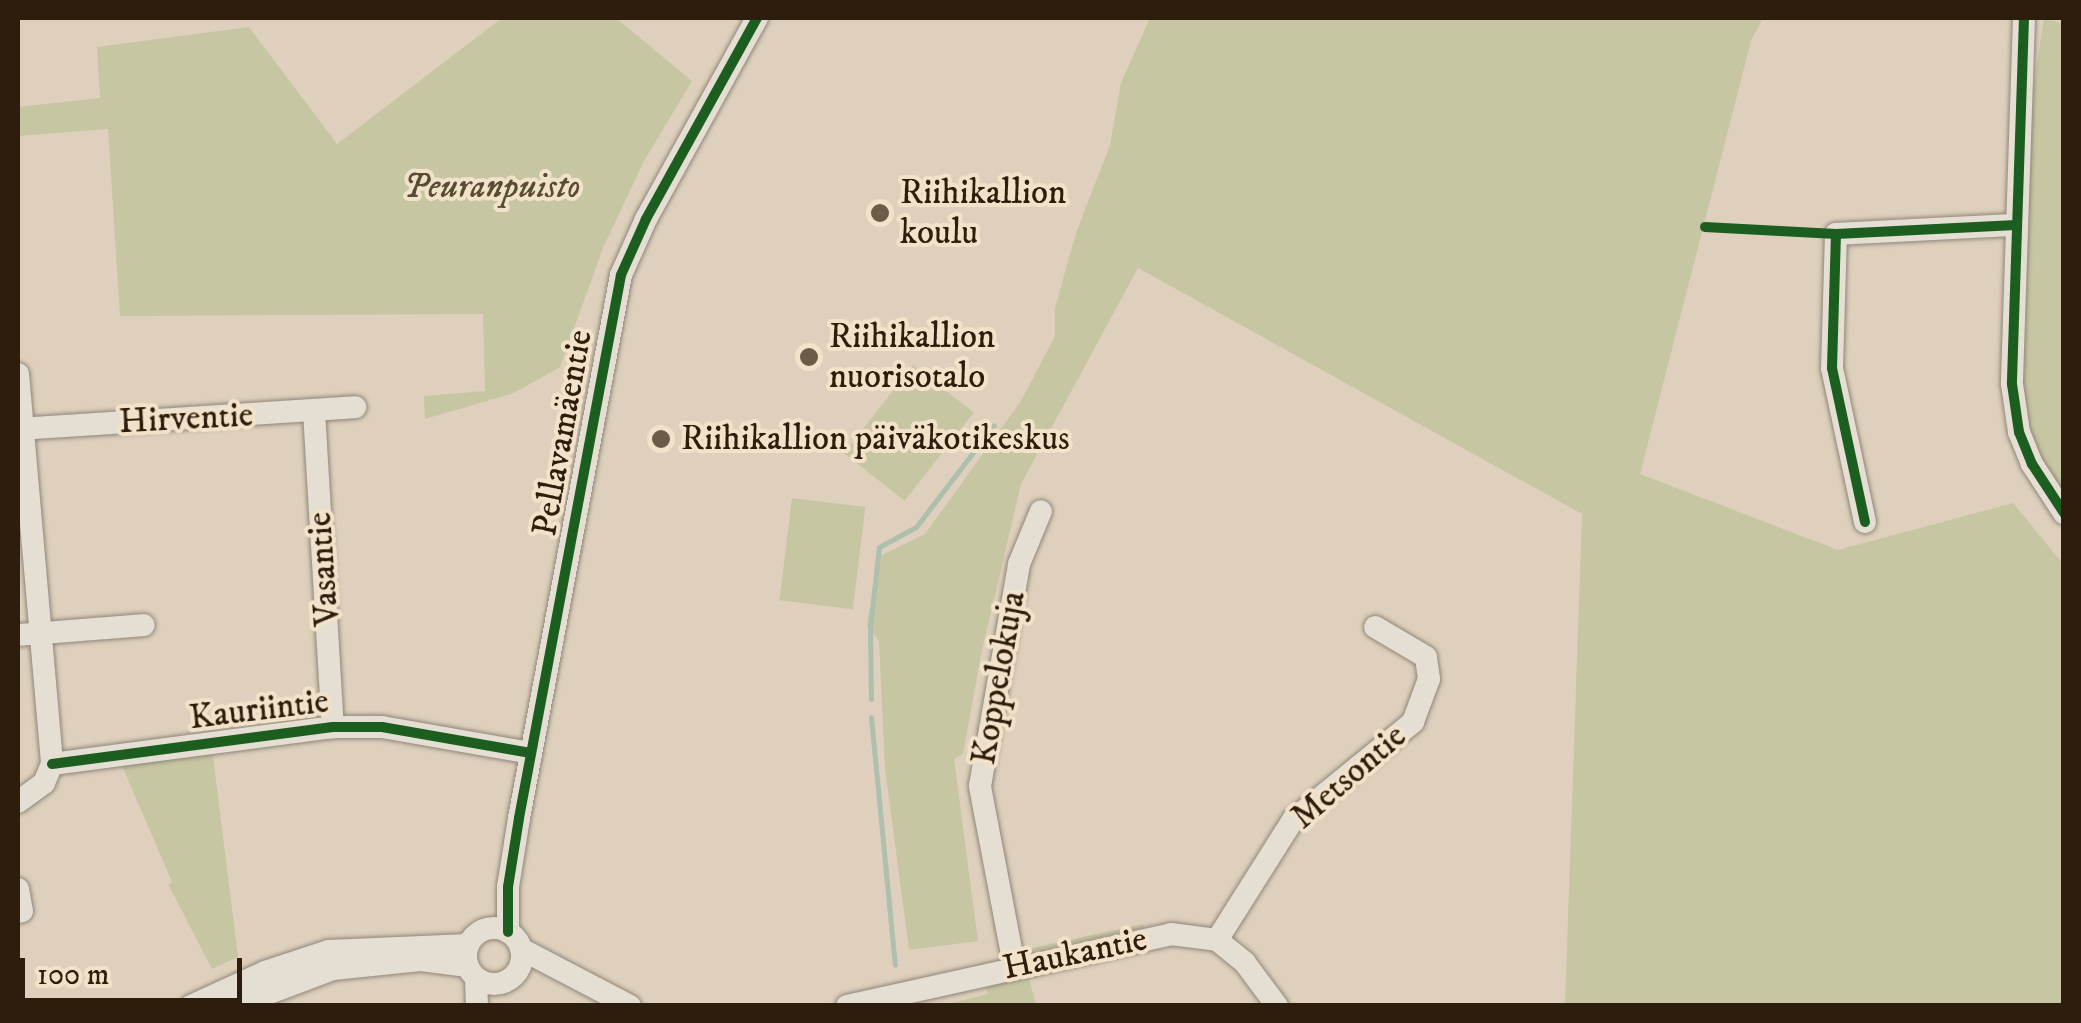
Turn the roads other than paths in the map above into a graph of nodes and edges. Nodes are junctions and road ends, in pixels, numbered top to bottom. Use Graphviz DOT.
graph roads {
  1 [pos="758,18"];
  2 [pos="2024,18"];
  3 [pos="2016,225"];
  4 [pos="18,374"];
  5 [pos="355,407"];
  6 [pos="314,411"];
  7 [pos="19,429"];
  8 [pos="1041,511"];
  9 [pos="2064,513"];
  10 [pos="1866,522"];
  11 [pos="144,624"];
  12 [pos="1375,627"];
  13 [pos="28,634"];
  14 [pos="333,728"];
  15 [pos="532,753"];
  16 [pos="52,764"];
  17 [pos="18,802"];
  18 [pos="506,936"];
  19 [pos="1217,940"];
  20 [pos="1014,965"];
  21 [pos="485,975"];
  22 [pos="565,976"];
  23 [pos="190,1006"];
  24 [pos="236,1006"];
  25 [pos="477,1006"];
  26 [pos="630,1006"];
  27 [pos="848,1006"];
  28 [pos="1277,1006"];
  1 -- 15 [label="street, Pellavamäentie"];
  2 -- 3 [label="street"];
  3 -- 9 [label="street"];
  3 -- 10 [label="street"];
  4 -- 7 [label="street"];
  5 -- 6 [label="street, Hirventie"];
  6 -- 7 [label="street, Hirventie"];
  6 -- 14 [label="street, Vasantie"];
  7 -- 13 [label="street"];
  8 -- 20 [label="street, Koppelokuja"];
  11 -- 13 [label="street"];
  12 -- 19 [label="street, Metsontie"];
  13 -- 16 [label="street"];
  14 -- 15 [label="street, Kauriintie"];
  14 -- 16 [label="street, Kauriintie"];
  15 -- 18 [label="street, Pellavamäentie"];
  16 -- 17 [label="street"];
  18 -- 21 [label="street, Pellavamäentie"];
  18 -- 21 [label="street"];
  18 -- 22 [label="street"];
  19 -- 20 [label="street, Haukantie"];
  19 -- 28 [label="street"];
  20 -- 27 [label="street, Haukantie"];
  21 -- 22 [label="street"];
  21 -- 23 [label="street"];
  21 -- 24 [label="street"];
  21 -- 25 [label="street"];
  22 -- 26 [label="street"];
}
